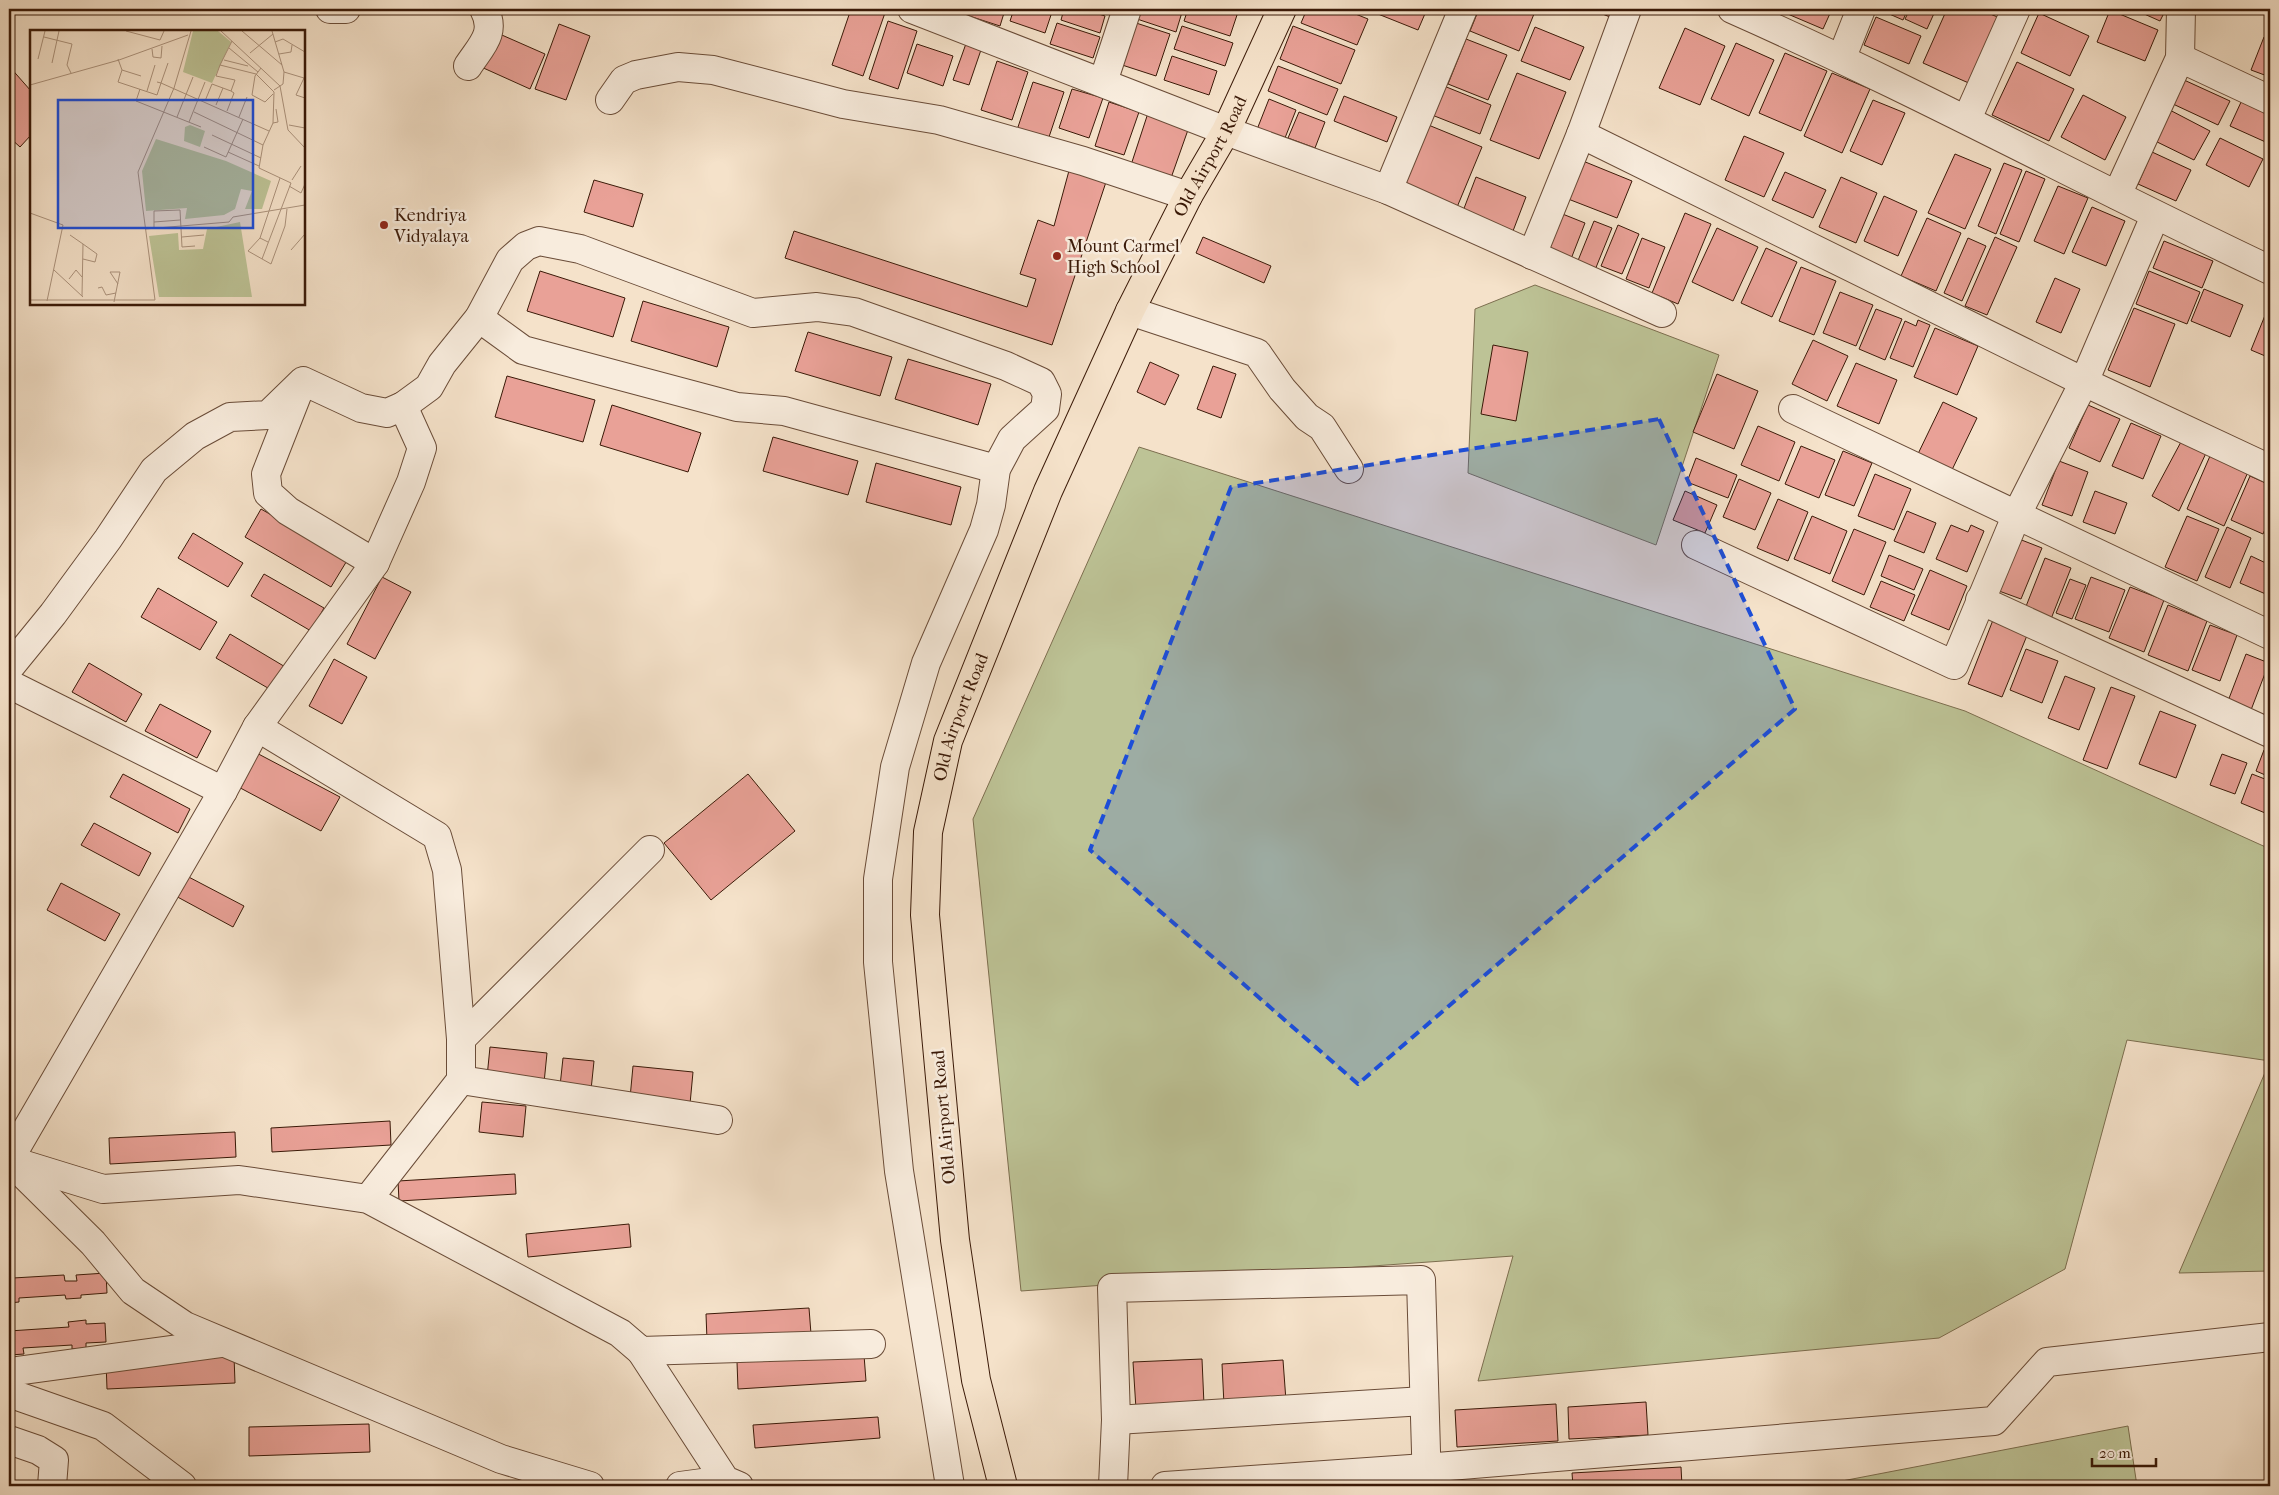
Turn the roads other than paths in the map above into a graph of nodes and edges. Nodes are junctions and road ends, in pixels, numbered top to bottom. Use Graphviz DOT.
graph roads {
  1 [pos="330,9"];
  2 [pos="346,9"];
  3 [pos="484,9"];
  4 [pos="912,9"];
  5 [pos="1127,9"];
  6 [pos="1282,9"];
  7 [pos="1464,9"];
  8 [pos="1627,9"];
  9 [pos="1732,9"];
  10 [pos="1861,9"];
  11 [pos="2016,9"];
  12 [pos="2181,9"];
  13 [pos="1842,57"];
  14 [pos="2180,58"];
  15 [pos="468,66"];
  16 [pos="1103,82"];
  17 [pos="610,100"];
  18 [pos="2270,100"];
  19 [pos="1967,120"];
  20 [pos="1226,130"];
  21 [pos="1581,134"];
  22 [pos="1388,190"];
  23 [pos="2116,195"];
  24 [pos="1188,196"];
  25 [pos="2155,216"];
  26 [pos="1532,255"];
  27 [pos="2270,270"];
  28 [pos="1130,311"];
  29 [pos="1662,313"];
  30 [pos="479,318"];
  31 [pos="303,381"];
  32 [pos="2084,382"];
  33 [pos="403,406"];
  34 [pos="1793,409"];
  35 [pos="996,469"];
  36 [pos="1349,469"];
  37 [pos="2270,469"];
  38 [pos="2017,514"];
  39 [pos="1696,545"];
  40 [pos="375,563"];
  41 [pos="1980,600"];
  42 [pos="2270,634"];
  43 [pos="9,668"];
  44 [pos="9,684"];
  45 [pos="256,727"];
  46 [pos="2270,734"];
  47 [pos="223,791"];
  48 [pos="650,850"];
  49 [pos="461,1039"];
  50 [pos="461,1080"];
  51 [pos="718,1120"];
  52 [pos="9,1160"];
  53 [pos="368,1199"];
  54 [pos="2270,1337"];
  55 [pos="222,1342"];
  56 [pos="871,1344"];
  57 [pos="642,1351"];
  58 [pos="9,1372"];
  59 [pos="9,1393"];
  60 [pos="1424,1401"];
  61 [pos="1116,1420"];
  62 [pos="9,1440"];
  63 [pos="1426,1477"];
  64 [pos="732,1483"];
  65 [pos="52,1486"];
  66 [pos="182,1486"];
  67 [pos="590,1486"];
  68 [pos="680,1486"];
  69 [pos="950,1486"];
  70 [pos="1003,1486"];
  71 [pos="1113,1486"];
  72 [pos="1166,1486"];
  1 -- 2 [label="street"];
  3 -- 15 [label="street"];
  4 -- 16 [label="street"];
  5 -- 16 [label="street"];
  6 -- 20 [label="main road, Old Airport Road"];
  7 -- 22 [label="street"];
  8 -- 21 [label="street"];
  9 -- 13 [label="street"];
  10 -- 13 [label="street"];
  11 -- 19 [label="street"];
  12 -- 14 [label="street"];
  13 -- 19 [label="street"];
  14 -- 18 [label="street"];
  14 -- 23 [label="street"];
  16 -- 20 [label="street"];
  17 -- 24 [label="street"];
  19 -- 23 [label="street"];
  20 -- 22 [label="street"];
  20 -- 24 [label="main road, Old Airport Road"];
  21 -- 26 [label="street"];
  21 -- 32 [label="street"];
  22 -- 26 [label="street"];
  23 -- 25 [label="street"];
  24 -- 28 [label="main road, Old Airport Road"];
  25 -- 27 [label="street"];
  25 -- 32 [label="street"];
  26 -- 29 [label="street"];
  28 -- 36 [label="street"];
  28 -- 70 [label="main road, Old Airport Road"];
  30 -- 33 [label="street"];
  30 -- 35 [label="street"];
  30 -- 35 [label="street"];
  31 -- 33 [label="street"];
  31 -- 40 [label="street"];
  31 -- 43 [label="street"];
  32 -- 37 [label="street"];
  32 -- 38 [label="street"];
  33 -- 40 [label="street"];
  34 -- 38 [label="street"];
  35 -- 69 [label="street"];
  38 -- 41 [label="street"];
  38 -- 42 [label="street"];
  39 -- 41 [label="street"];
  40 -- 45 [label="street"];
  41 -- 46 [label="street"];
  44 -- 47 [label="street"];
  45 -- 47 [label="street"];
  45 -- 49 [label="street"];
  47 -- 52 [label="street"];
  48 -- 49 [label="street"];
  49 -- 50 [label="street"];
  50 -- 51 [label="street"];
  50 -- 53 [label="street"];
  52 -- 53 [label="street"];
  52 -- 55 [label="street"];
  53 -- 57 [label="street"];
  54 -- 63 [label="street"];
  55 -- 58 [label="street"];
  55 -- 67 [label="street"];
  56 -- 57 [label="street"];
  57 -- 64 [label="street"];
  59 -- 66 [label="street"];
  60 -- 61 [label="street"];
  60 -- 61 [label="street"];
  60 -- 63 [label="street"];
  61 -- 71 [label="street"];
  62 -- 65 [label="street"];
  63 -- 72 [label="street"];
  64 -- 68 [label="street"];
}
